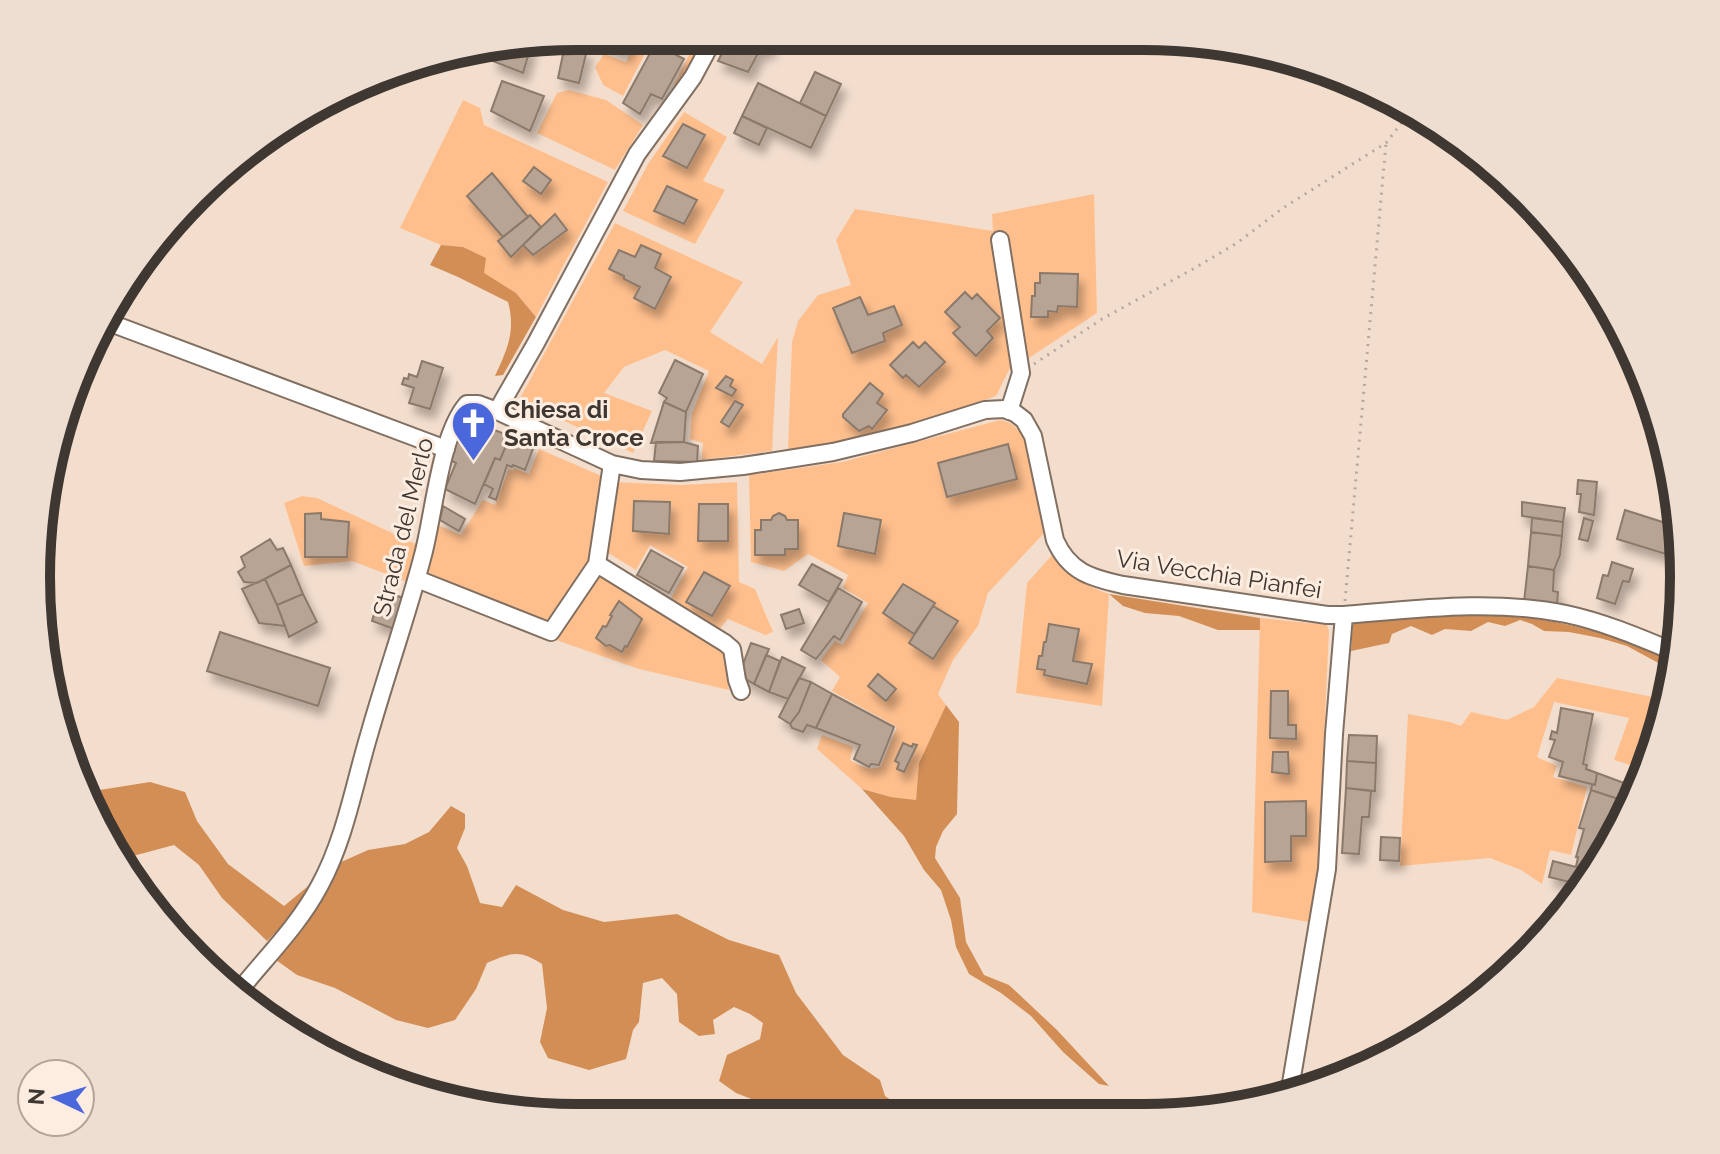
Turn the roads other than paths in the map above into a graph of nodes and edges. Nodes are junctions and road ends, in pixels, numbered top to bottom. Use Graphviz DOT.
graph roads {
  1 [pos="708,50"];
  2 [pos="1000,240"];
  3 [pos="115,325"];
  4 [pos="497,411"];
  5 [pos="1009,411"];
  6 [pos="446,449"];
  7 [pos="612,464"];
  8 [pos="597,564"];
  9 [pos="417,579"];
  10 [pos="1344,615"];
  11 [pos="1665,648"];
  12 [pos="741,691"];
  13 [pos="244,985"];
  14 [pos="1291,1082"];
  1 -- 4 [label="street"];
  2 -- 5 [label="street"];
  3 -- 6 [label="street"];
  4 -- 6 [label="street, Strada del Merlo"];
  4 -- 7 [label="street"];
  5 -- 7 [label="street"];
  5 -- 10 [label="street, Via Vecchia Pianfei"];
  6 -- 9 [label="street, Strada del Merlo"];
  7 -- 8 [label="street"];
  8 -- 9 [label="street"];
  8 -- 12 [label="street"];
  9 -- 13 [label="street, Strada del Merlo"];
  10 -- 11 [label="street, Via Vecchia Pianfei"];
  10 -- 14 [label="street"];
}
